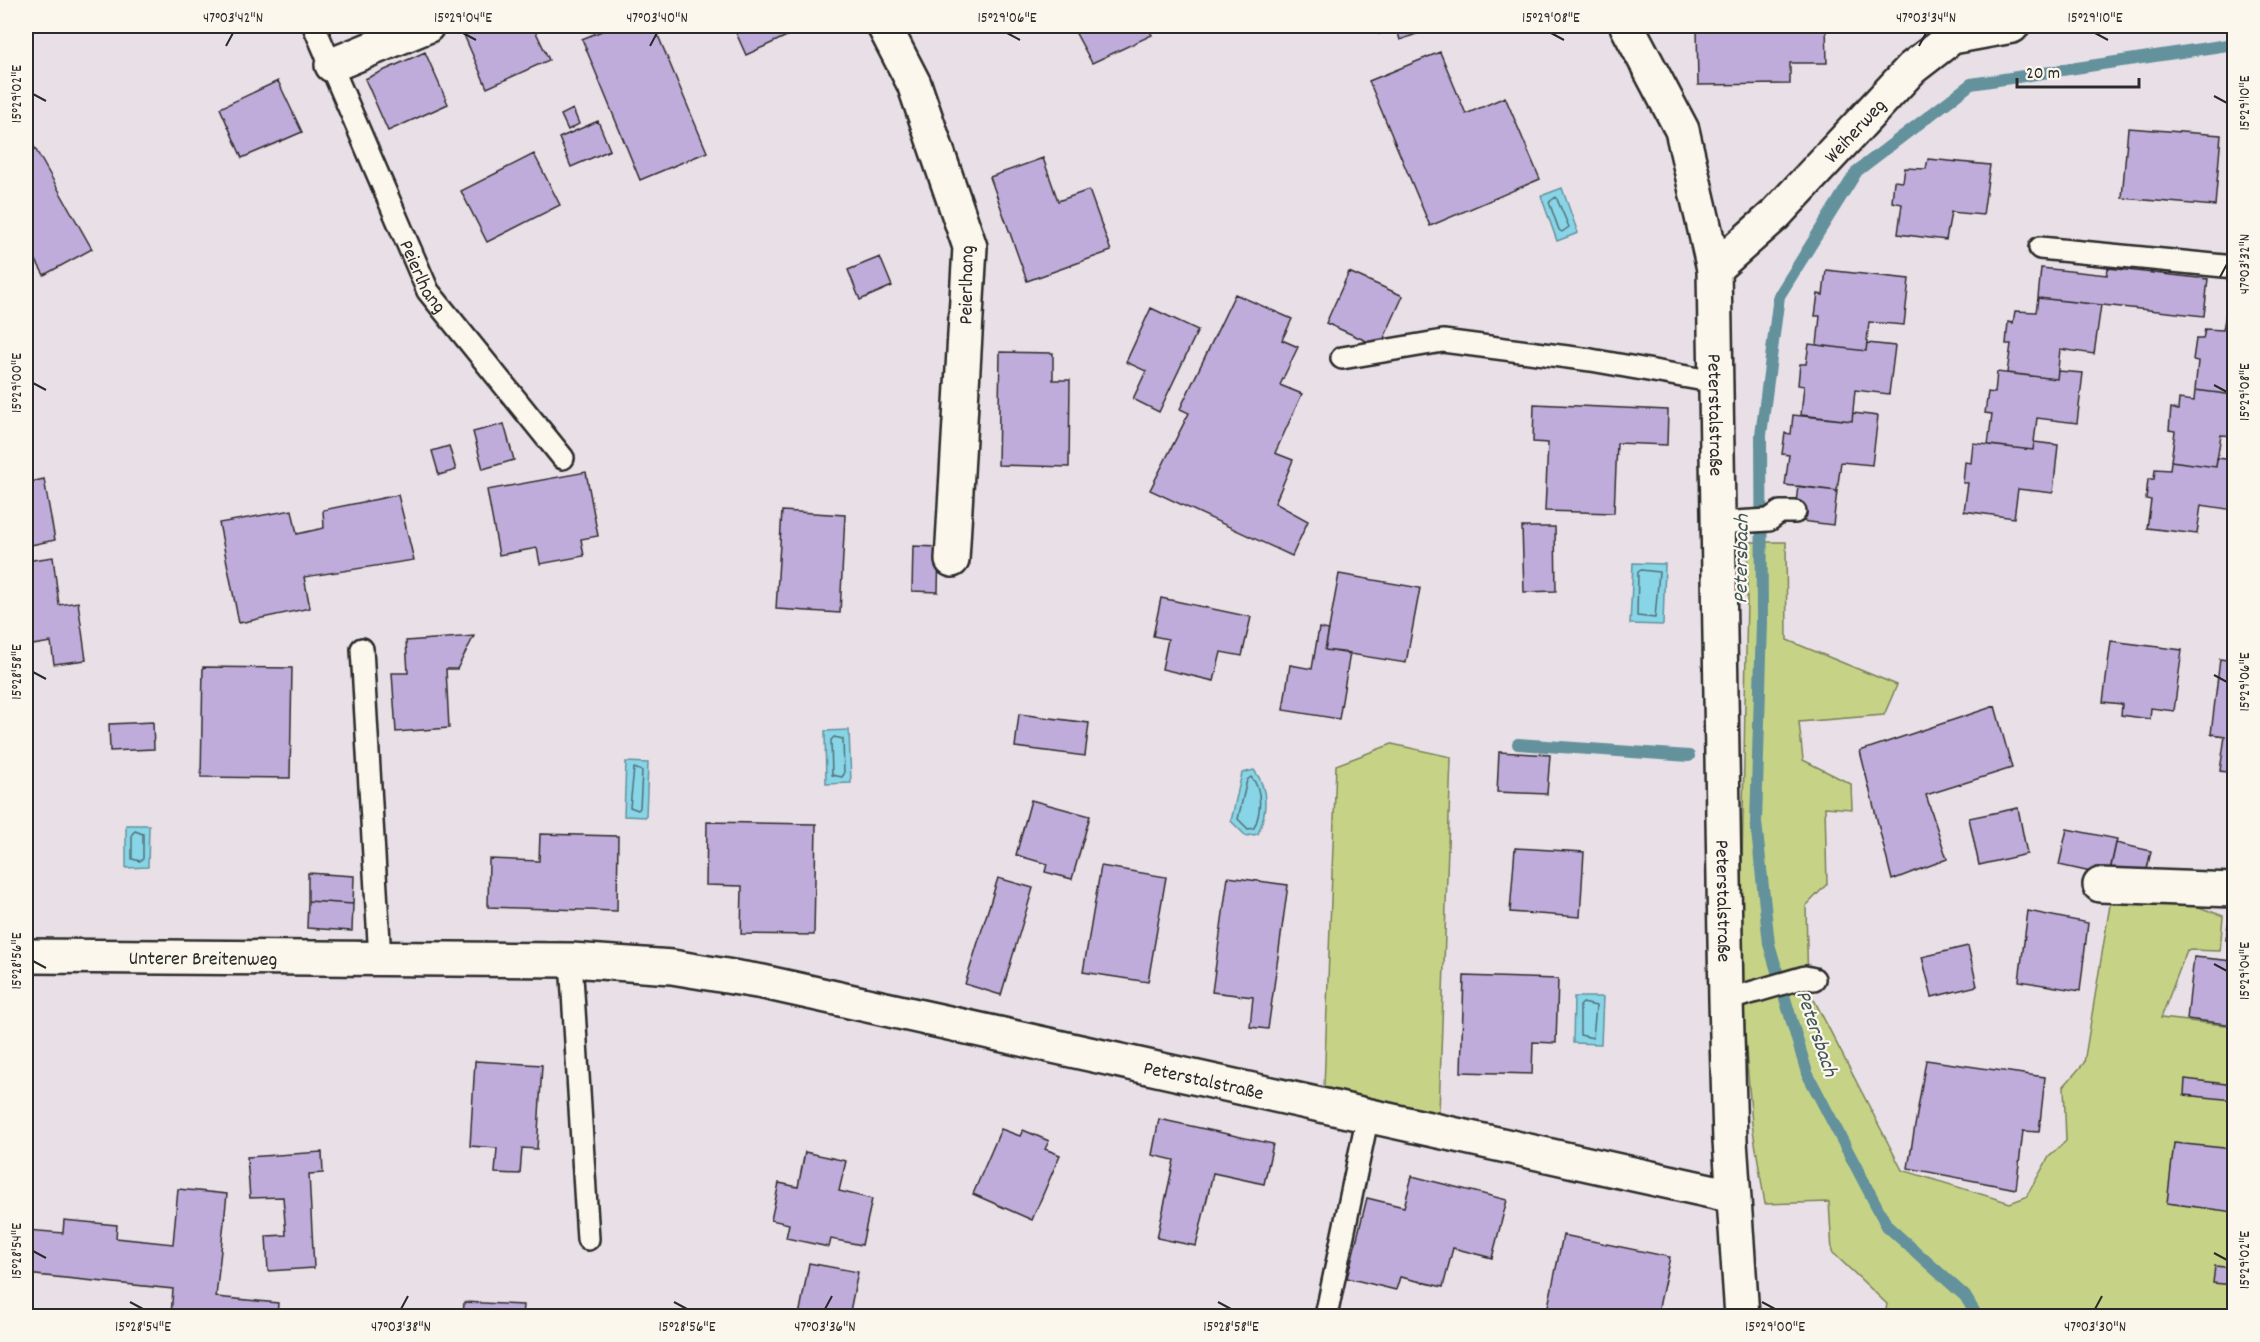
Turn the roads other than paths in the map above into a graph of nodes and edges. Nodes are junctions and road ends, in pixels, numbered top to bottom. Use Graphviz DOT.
graph roads {
  1 [pos="314,26"];
  2 [pos="427,26"];
  3 [pos="884,26"];
  4 [pos="1628,26"];
  5 [pos="2012,26"];
  6 [pos="332,64"];
  7 [pos="2040,248"];
  8 [pos="2235,267"];
  9 [pos="1714,269"];
  10 [pos="1342,358"];
  11 [pos="1716,382"];
  12 [pos="563,458"];
  13 [pos="1795,512"];
  14 [pos="1731,522"];
  15 [pos="952,560"];
  16 [pos="362,649"];
  17 [pos="2100,885"];
  18 [pos="2235,890"];
  19 [pos="26,956"];
  20 [pos="380,959"];
  21 [pos="571,960"];
  22 [pos="672,967"];
  23 [pos="1814,979"];
  24 [pos="1741,996"];
  25 [pos="1368,1115"];
  26 [pos="1733,1196"];
  27 [pos="588,1239"];
  28 [pos="1326,1317"];
  29 [pos="1742,1317"];
  1 -- 6 [label="lane, Peierlhang"];
  2 -- 6 [label="street"];
  3 -- 15 [label="street, Peierlhang"];
  4 -- 9 [label="street, Peterstalstraße"];
  5 -- 9 [label="street, Weiherweg"];
  6 -- 12 [label="lane, Peierlhang"];
  7 -- 8 [label="lane"];
  9 -- 11 [label="street, Peterstalstraße"];
  10 -- 11 [label="lane"];
  11 -- 14 [label="street, Peterstalstraße"];
  13 -- 14 [label="lane"];
  14 -- 24 [label="street, Peterstalstraße"];
  16 -- 20 [label="lane"];
  17 -- 18 [label="street"];
  19 -- 20 [label="street, Unterer Breitenweg"];
  20 -- 21 [label="street, Unterer Breitenweg"];
  21 -- 22 [label="street, Unterer Breitenweg"];
  21 -- 27 [label="lane"];
  22 -- 25 [label="street, Peterstalstraße"];
  23 -- 24 [label="lane"];
  24 -- 26 [label="street, Peterstalstraße"];
  25 -- 26 [label="street, Peterstalstraße"];
  25 -- 28 [label="lane"];
  26 -- 29 [label="street, Peterstalstraße"];
}
